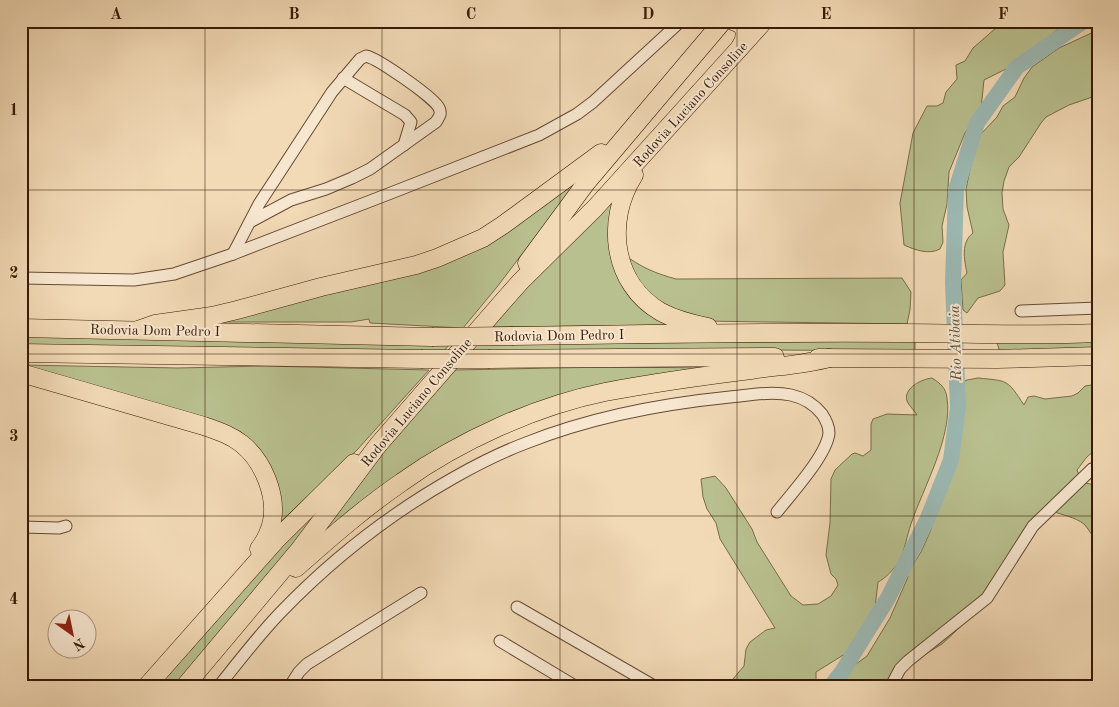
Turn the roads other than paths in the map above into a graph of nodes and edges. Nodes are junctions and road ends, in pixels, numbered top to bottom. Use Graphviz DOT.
graph roads {
  1 [pos="681,21"];
  2 [pos="764,21"];
  3 [pos="726,23"];
  4 [pos="739,49"];
  5 [pos="343,78"];
  6 [pos="632,128"];
  7 [pos="404,145"];
  8 [pos="650,148"];
  9 [pos="250,222"];
  10 [pos="233,254"];
  11 [pos="21,278"];
  12 [pos="1098,308"];
  13 [pos="1021,311"];
  14 [pos="21,328"];
  15 [pos="138,330"];
  16 [pos="1098,333"];
  17 [pos="730,334"];
  18 [pos="21,353"];
  19 [pos="1098,356"];
  20 [pos="829,358"];
  21 [pos="21,373"];
  22 [pos="1098,467"];
  23 [pos="778,512"];
  24 [pos="66,526"];
  25 [pos="21,527"];
  26 [pos="250,570"];
  27 [pos="421,593"];
  28 [pos="254,604"];
  29 [pos="517,607"];
  30 [pos="500,641"];
  31 [pos="147,686"];
  32 [pos="184,686"];
  33 [pos="219,686"];
  34 [pos="290,686"];
  35 [pos="575,686"];
  36 [pos="654,686"];
  37 [pos="891,686"];
  1 -- 10 [label="street"];
  2 -- 4 [label="highway, Rodovia Luciano Consoline"];
  3 -- 4 [label="highway"];
  3 -- 6 [label="highway, Rodovia Luciano Consoline"];
  4 -- 8 [label="highway, Rodovia Luciano Consoline"];
  5 -- 7 [label="street"];
  5 -- 7 [label="street"];
  5 -- 9 [label="street"];
  6 -- 15 [label="highway"];
  6 -- 26 [label="highway, Rodovia Luciano Consoline"];
  7 -- 9 [label="street"];
  8 -- 17 [label="highway"];
  8 -- 28 [label="highway, Rodovia Luciano Consoline"];
  9 -- 10 [label="street"];
  10 -- 11 [label="street"];
  12 -- 13 [label="street"];
  14 -- 15 [label="highway, Rodovia Dom Pedro I"];
  15 -- 17 [label="highway, Rodovia Dom Pedro I, bridge"];
  16 -- 17 [label="highway, Rodovia Dom Pedro I"];
  18 -- 20 [label="highway, Rodovia Dom Pedro I, bridge"];
  19 -- 20 [label="highway, Rodovia Dom Pedro I"];
  20 -- 28 [label="highway"];
  21 -- 26 [label="highway"];
  22 -- 37 [label="street"];
  23 -- 33 [label="street"];
  24 -- 25 [label="street"];
  26 -- 31 [label="highway, Rodovia Luciano Consoline"];
  27 -- 34 [label="street"];
  28 -- 32 [label="highway, Rodovia Luciano Consoline"];
  29 -- 36 [label="street"];
  30 -- 35 [label="street"];
}
